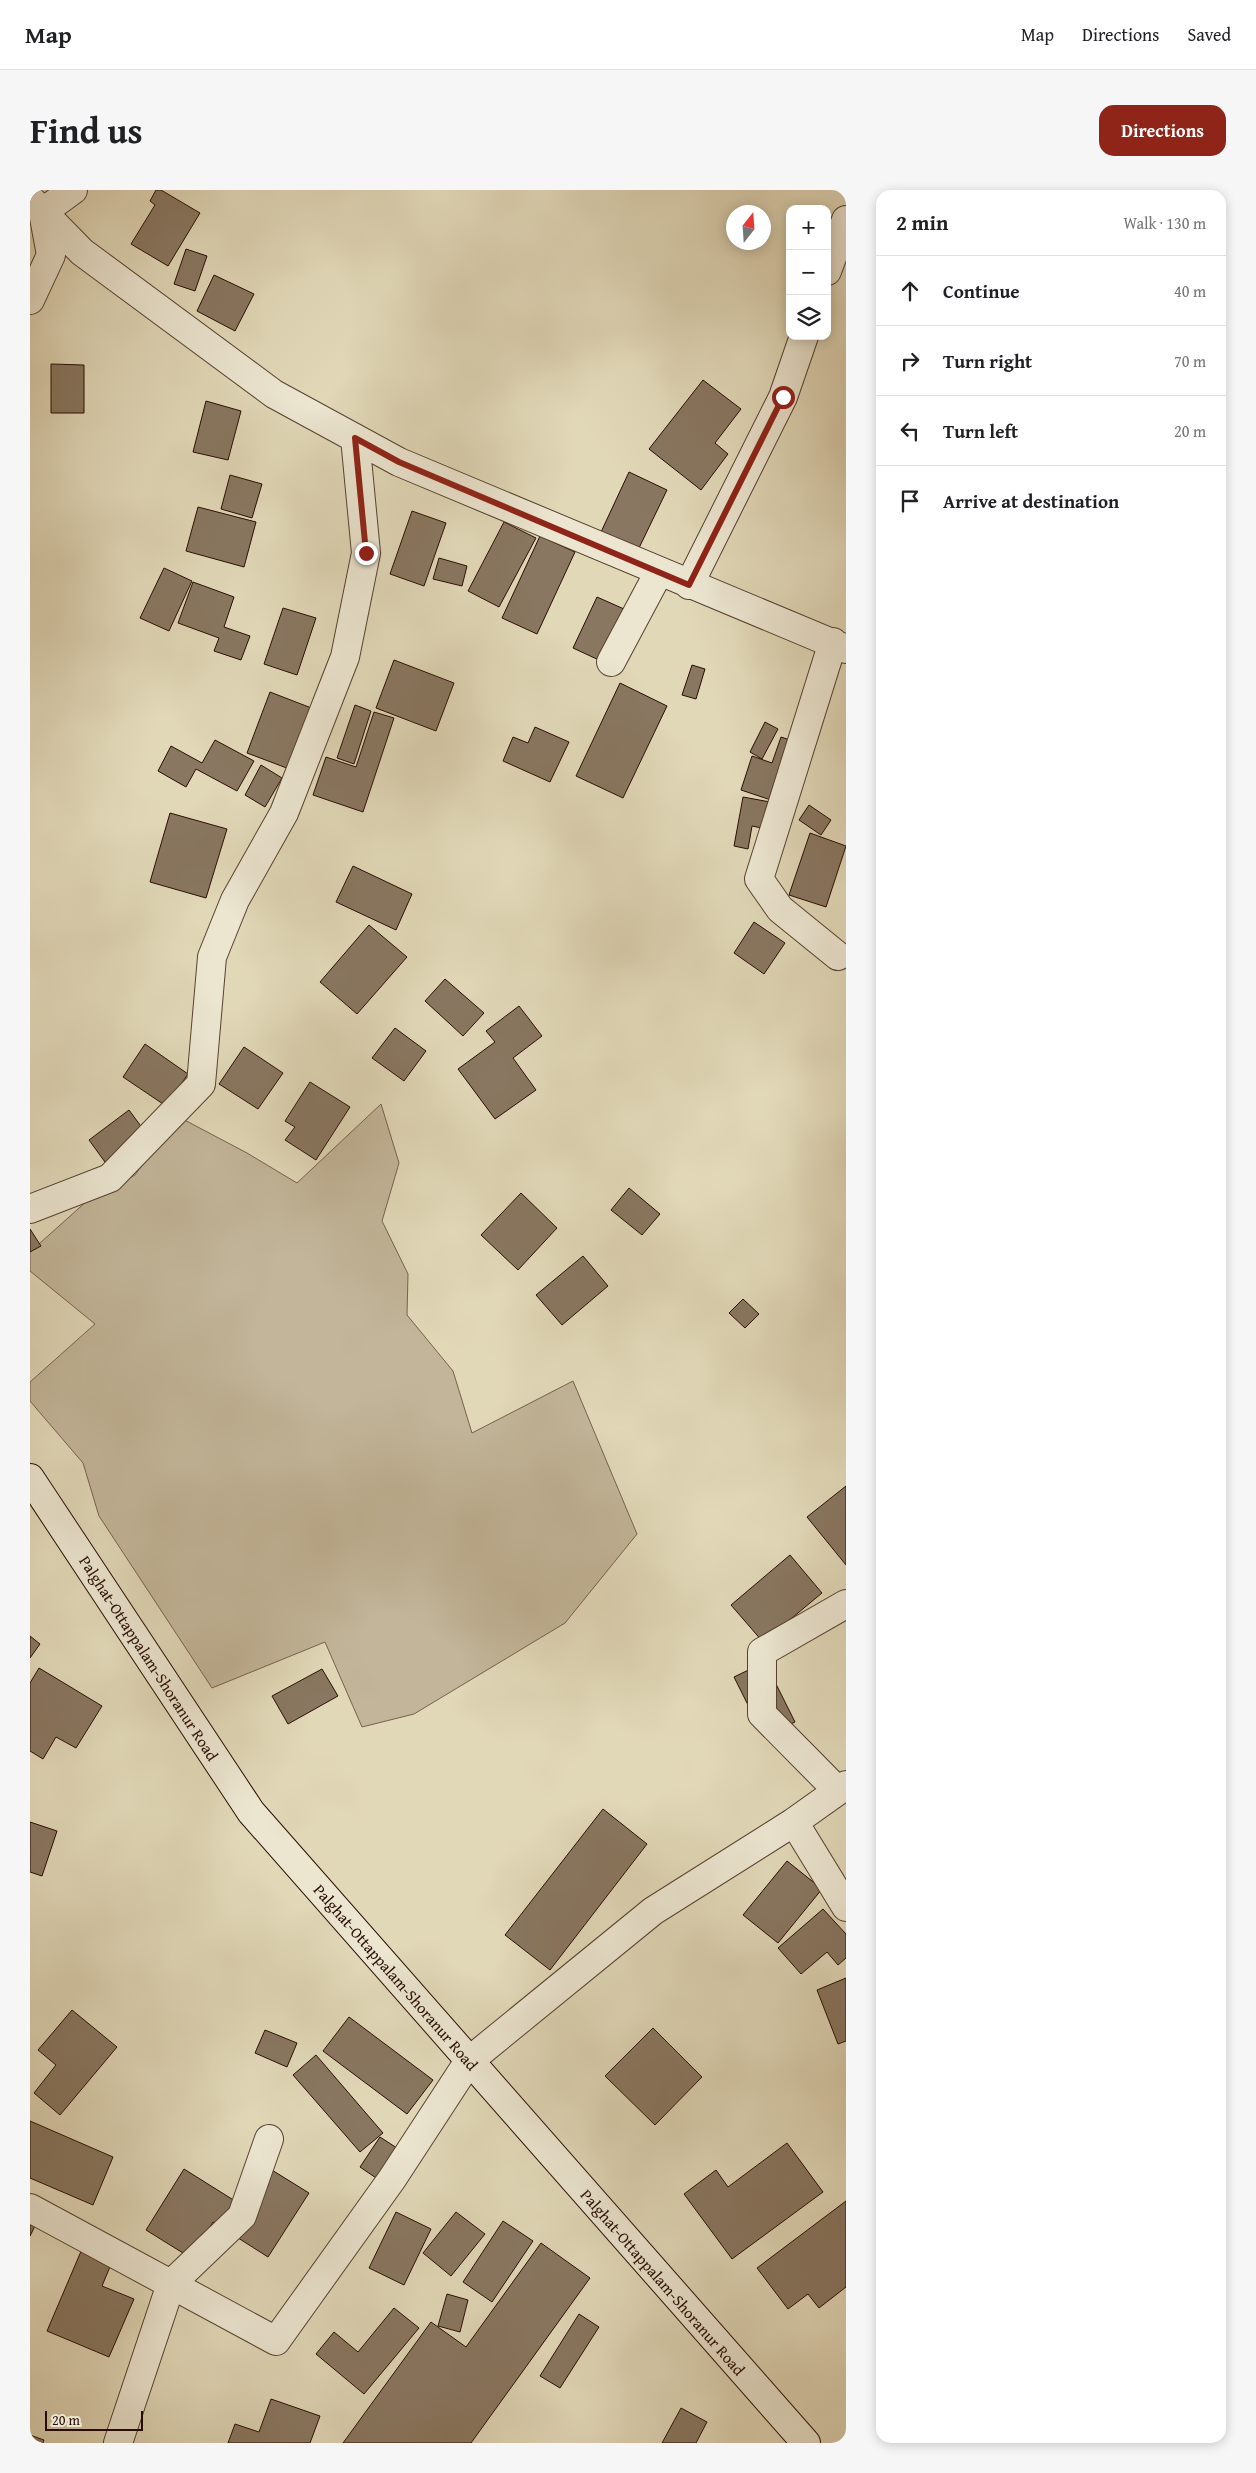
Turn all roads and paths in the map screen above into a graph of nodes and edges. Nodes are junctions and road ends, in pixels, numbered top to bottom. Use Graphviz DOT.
graph roads {
  1 [pos="74,190"];
  2 [pos="37,205"];
  3 [pos="846,220"];
  4 [pos="831,261"];
  5 [pos="30,300"];
  6 [pos="803,340"];
  7 [pos="355,438"];
  8 [pos="659,572"];
  9 [pos="689,585"];
  10 [pos="840,645"];
  11 [pos="610,662"];
  12 [pos="838,956"];
  13 [pos="30,1209"];
  14 [pos="30,1478"];
  15 [pos="846,1604"];
  16 [pos="842,1788"];
  17 [pos="794,1822"];
  18 [pos="846,1907"];
  19 [pos="469,2061"];
  20 [pos="269,2139"];
  21 [pos="30,2208"];
  22 [pos="171,2284"];
  23 [pos="118,2443"];
  24 [pos="806,2443"];
  1 -- 2 [label="street"];
  2 -- 5 [label="street"];
  2 -- 7 [label="street"];
  3 -- 4 [label="street"];
  6 -- 9 [label="street"];
  7 -- 8 [label="street"];
  7 -- 13 [label="street"];
  8 -- 9 [label="street"];
  8 -- 11 [label="street"];
  9 -- 10 [label="street"];
  10 -- 12 [label="street"];
  14 -- 19 [label="street, Palghat-Ottappalam-Shoranur Road"];
  15 -- 16 [label="street"];
  16 -- 17 [label="street"];
  17 -- 18 [label="street"];
  17 -- 19 [label="street"];
  19 -- 22 [label="street"];
  19 -- 24 [label="street, Palghat-Ottappalam-Shoranur Road"];
  20 -- 22 [label="street"];
  21 -- 22 [label="street"];
  22 -- 23 [label="street"];
}
